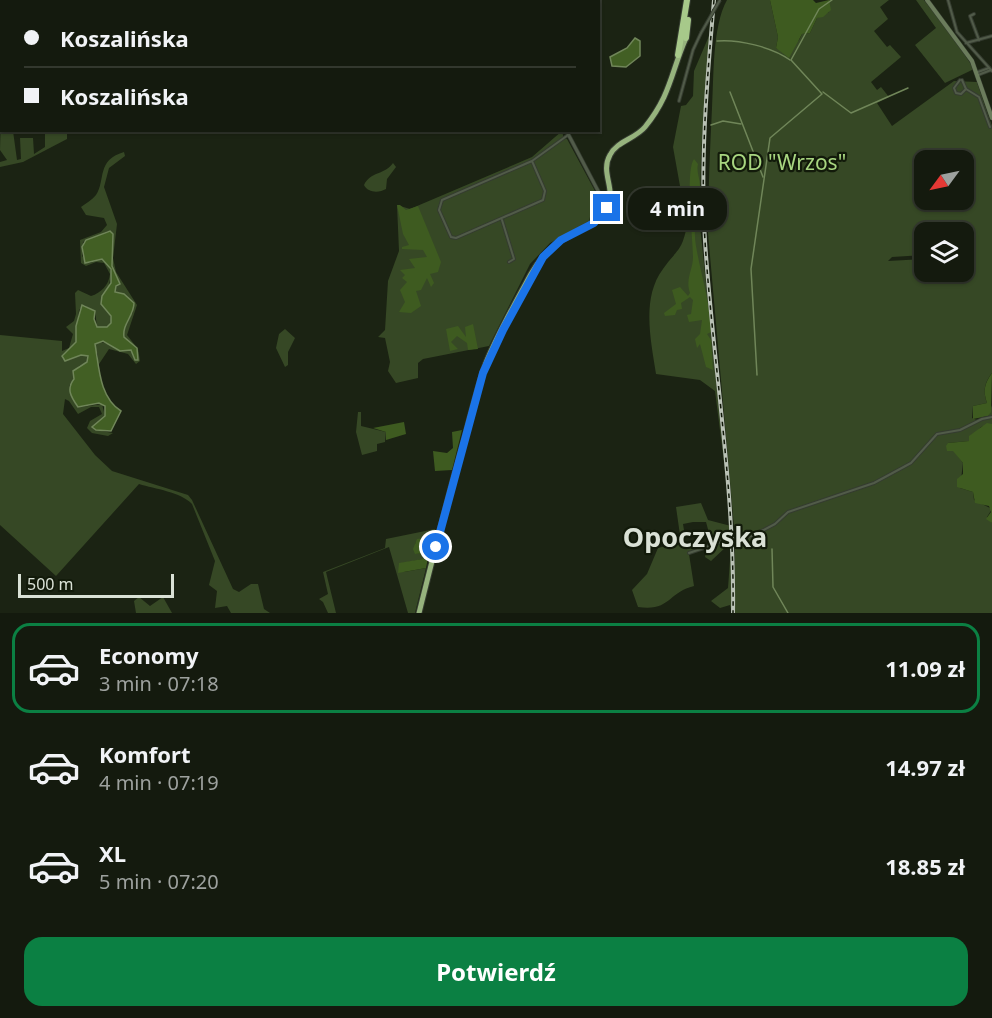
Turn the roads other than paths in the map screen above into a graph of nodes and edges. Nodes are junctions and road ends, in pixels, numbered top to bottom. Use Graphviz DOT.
graph roads {
  1 [pos="689,0"];
  2 [pos="720,0"];
  3 [pos="927,0"];
  4 [pos="948,0"];
  5 [pos="974,14"];
  6 [pos="992,36"];
  7 [pos="686,38"];
  8 [pos="980,40"];
  9 [pos="966,44"];
  10 [pos="678,55"];
  11 [pos="991,70"];
  12 [pos="978,74"];
  13 [pos="966,89"];
  14 [pos="679,101"];
  15 [pos="992,118"];
  16 [pos="990,127"];
  17 [pos="567,133"];
  18 [pos="532,161"];
  19 [pos="607,208"];
  20 [pos="502,218"];
  21 [pos="509,262"];
  22 [pos="992,417"];
  23 [pos="689,553"];
  24 [pos="419,613"];
  1 -- 7 [label="highway"];
  1 -- 10 [label="highway"];
  2 -- 14 [label="street, bridge"];
  3 -- 12 [label="main road"];
  4 -- 9 [label="street"];
  5 -- 8 [label="street"];
  6 -- 8 [label="street"];
  7 -- 10 [label="highway"];
  8 -- 9 [label="street"];
  9 -- 11 [label="street"];
  10 -- 19 [label="highway"];
  11 -- 12 [label="street"];
  12 -- 15 [label="main road"];
  13 -- 13 [label="street"];
  13 -- 16 [label="street"];
  17 -- 18 [label="street"];
  17 -- 19 [label="street"];
  18 -- 20 [label="street"];
  18 -- 20 [label="street"];
  19 -- 24 [label="highway"];
  20 -- 21 [label="street"];
  22 -- 23 [label="street"];
}
